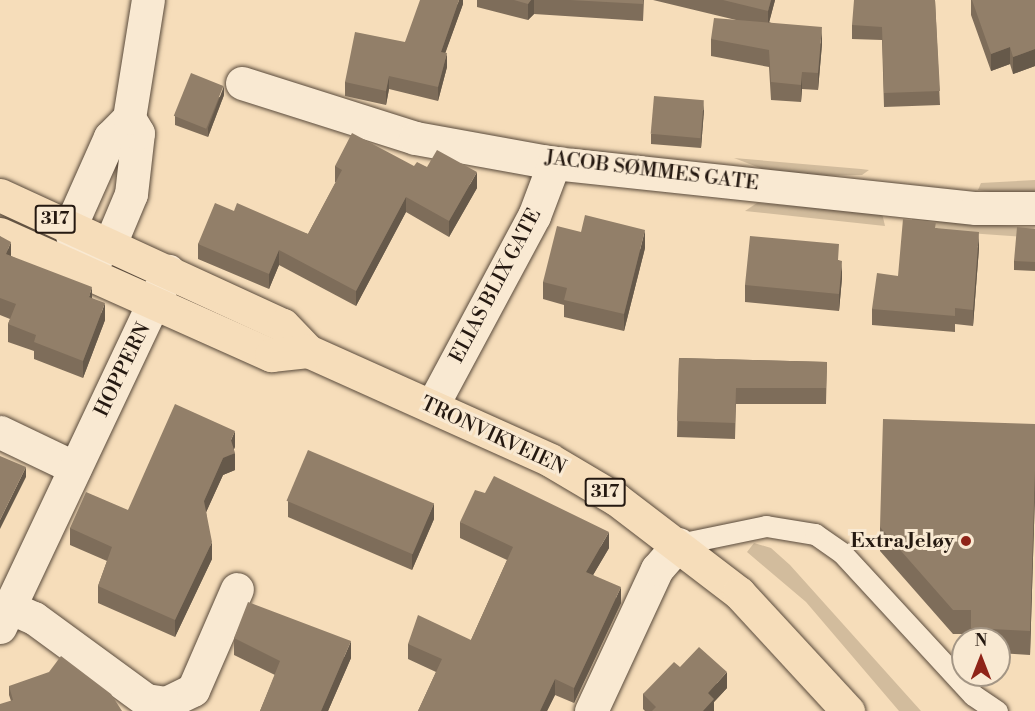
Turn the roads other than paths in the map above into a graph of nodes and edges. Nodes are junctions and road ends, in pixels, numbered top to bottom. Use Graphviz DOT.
graph roads {
  1 [pos="148,0"];
  2 [pos="242,82"];
  3 [pos="129,118"];
  4 [pos="554,163"];
  5 [pos="0,195"];
  6 [pos="1035,208"];
  7 [pos="70,226"];
  8 [pos="0,234"];
  9 [pos="110,244"];
  10 [pos="81,270"];
  11 [pos="168,271"];
  12 [pos="155,305"];
  13 [pos="308,351"];
  14 [pos="432,406"];
  15 [pos="0,432"];
  16 [pos="75,468"];
  17 [pos="679,544"];
  18 [pos="237,589"];
  19 [pos="4,617"];
  20 [pos="591,711"];
  21 [pos="848,711"];
  22 [pos="997,711"];
  1 -- 3 [label="street"];
  2 -- 4 [label="street, JACOB SØMMES GATE"];
  3 -- 7 [label="street"];
  3 -- 9 [label="street"];
  4 -- 6 [label="street, JACOB SØMMES GATE"];
  4 -- 14 [label="street, ELIAS BLIX GATE"];
  5 -- 7 [label="main road, TRONVIKVEIEN / 317"];
  7 -- 9 [label="main road, TRONVIKVEIEN / 317"];
  7 -- 10 [label="street"];
  8 -- 10 [label="main road, 317"];
  9 -- 10 [label="street"];
  9 -- 11 [label="main road, TRONVIKVEIEN / 317"];
  10 -- 12 [label="main road, 317"];
  11 -- 12 [label="street, HOPPERN"];
  11 -- 13 [label="main road, TRONVIKVEIEN / 317"];
  12 -- 13 [label="main road, 317"];
  12 -- 16 [label="street, HOPPERN"];
  13 -- 14 [label="main road, TRONVIKVEIEN / 317"];
  14 -- 17 [label="main road, TRONVIKVEIEN / 317"];
  15 -- 16 [label="street"];
  16 -- 19 [label="street, HOPPERN"];
  17 -- 20 [label="street"];
  17 -- 21 [label="main road, TRONVIKVEIEN / 317"];
  17 -- 22 [label="lane"];
  18 -- 19 [label="street"];
}
